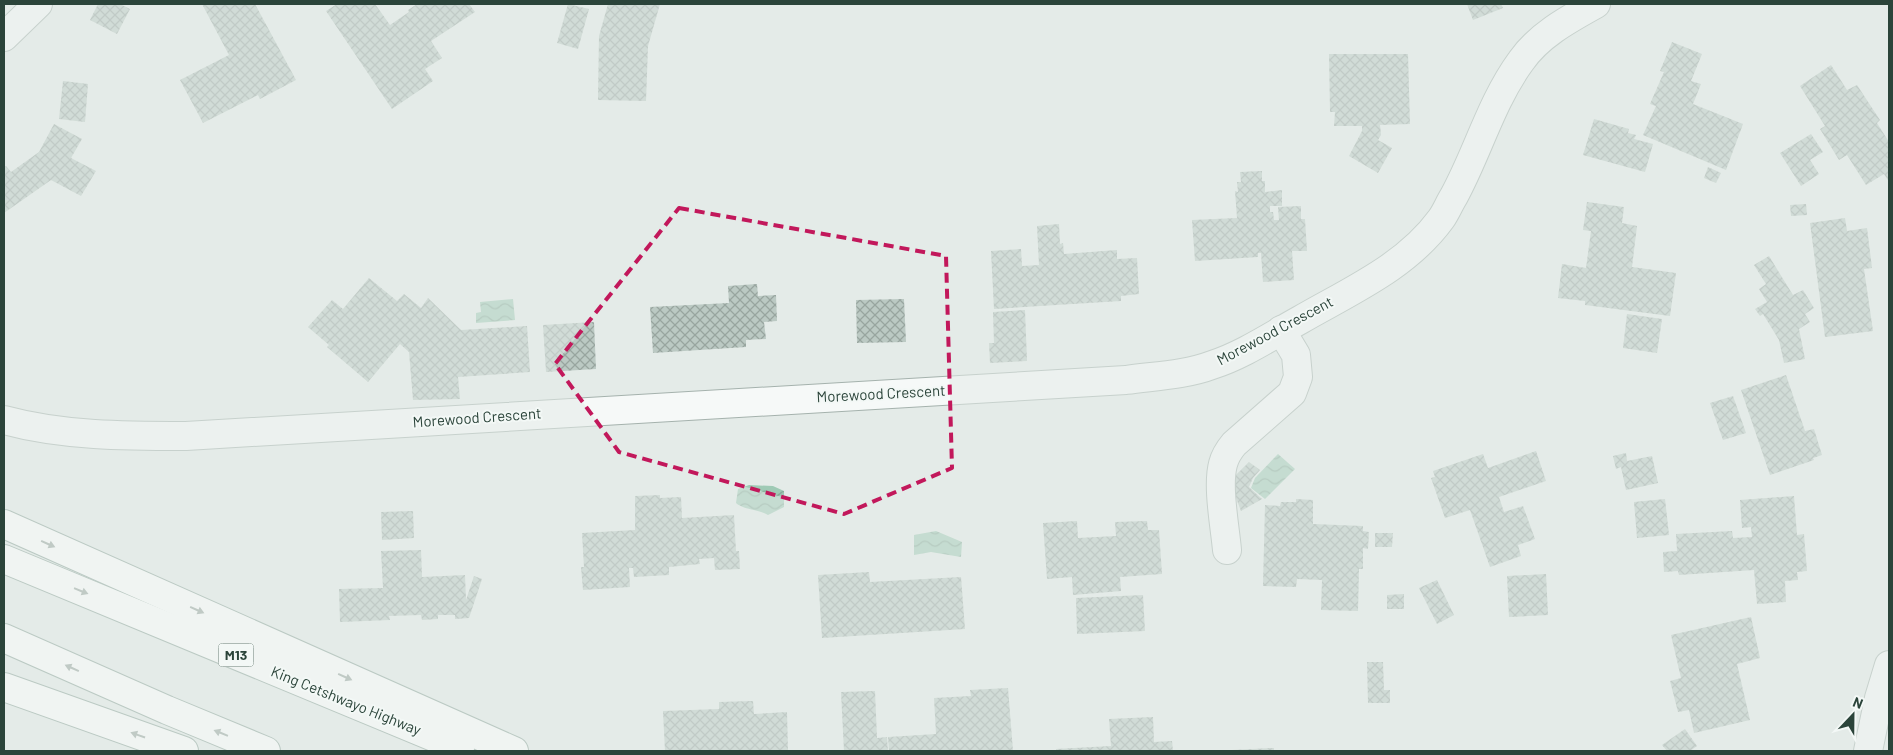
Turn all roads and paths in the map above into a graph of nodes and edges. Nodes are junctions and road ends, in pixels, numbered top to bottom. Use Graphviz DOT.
graph roads {
  1 [pos="38,4"];
  2 [pos="1596,4"];
  3 [pos="4,37"];
  4 [pos="1281,330"];
  5 [pos="4,420"];
  6 [pos="4,524"];
  7 [pos="1227,550"];
  8 [pos="4,559"];
  9 [pos="4,638"];
  10 [pos="1889,665"];
  11 [pos="4,687"];
  12 [pos="184,751"];
  13 [pos="266,751"];
  14 [pos="467,751"];
  15 [pos="514,751"];
  16 [pos="1868,751"];
  1 -- 3 [label="street"];
  2 -- 4 [label="street, Morewood Crescent"];
  4 -- 5 [label="street, Morewood Crescent"];
  4 -- 7 [label="street"];
  6 -- 15 [label="highway, one-way"];
  8 -- 14 [label="highway, King Cetshwayo Highway / M13, one-way"];
  13 -- 9 [label="highway, one-way"];
  10 -- 16 [label="street"];
  12 -- 11 [label="highway, one-way"];
}
